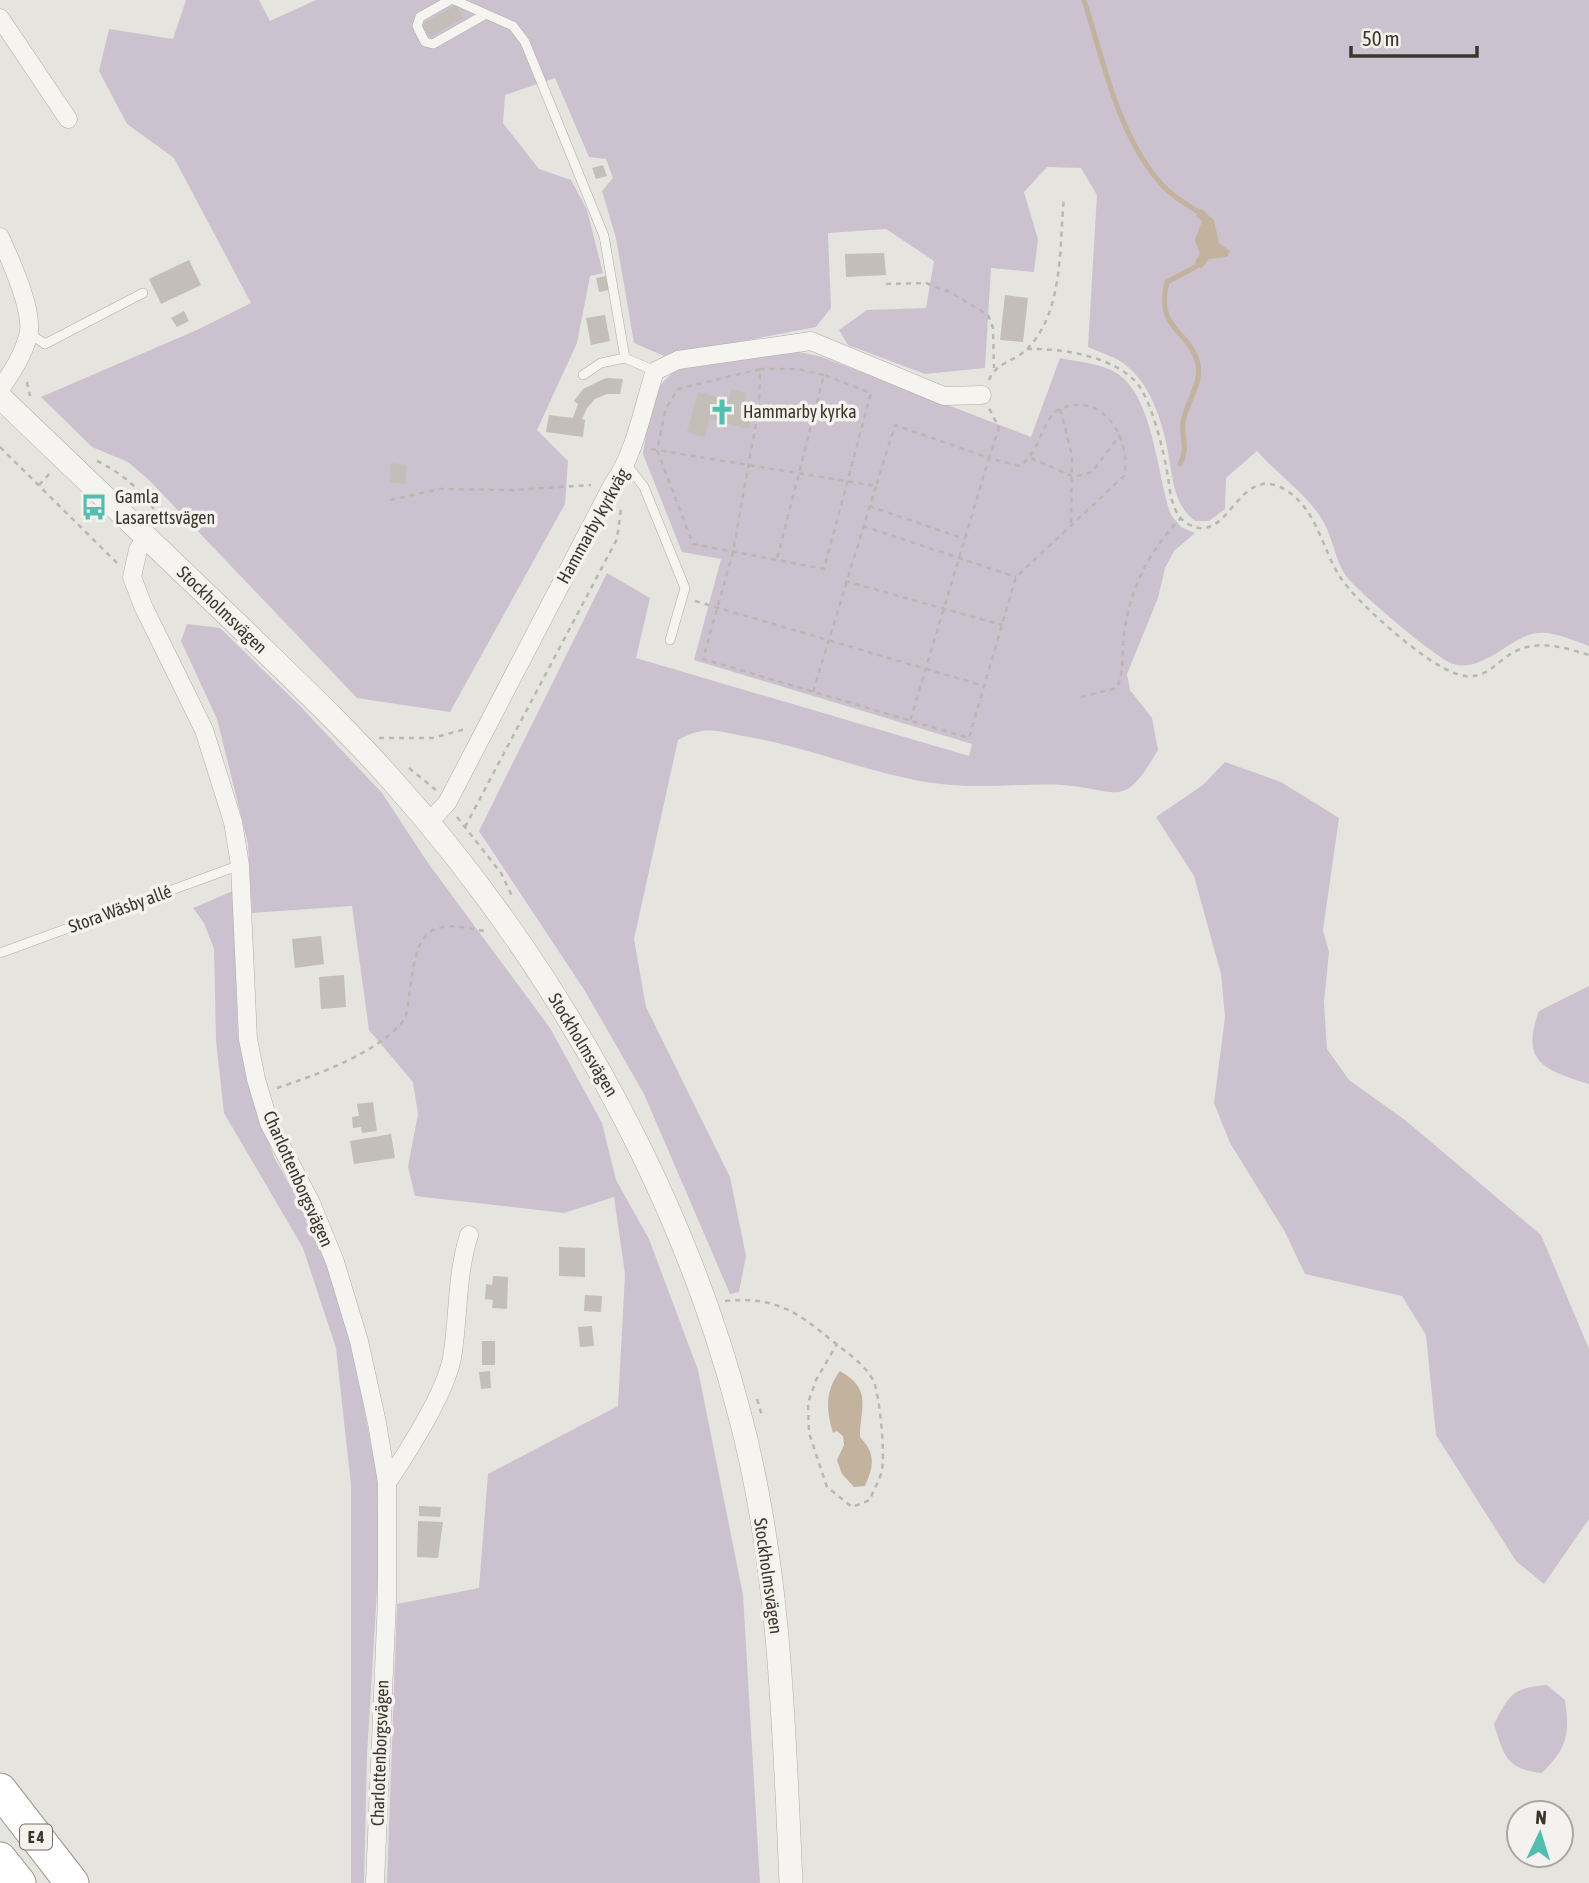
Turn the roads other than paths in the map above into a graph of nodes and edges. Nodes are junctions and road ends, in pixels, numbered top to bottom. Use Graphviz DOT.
graph roads {
  1 [pos="452,0"];
  2 [pos="484,15"];
  3 [pos="0,18"];
  4 [pos="68,120"];
  5 [pos="0,237"];
  6 [pos="143,293"];
  7 [pos="30,334"];
  8 [pos="625,358"];
  9 [pos="655,370"];
  10 [pos="583,375"];
  11 [pos="0,390"];
  12 [pos="982,395"];
  13 [pos="0,397"];
  14 [pos="627,465"];
  15 [pos="146,537"];
  16 [pos="670,640"];
  17 [pos="428,823"];
  18 [pos="240,864"];
  19 [pos="0,953"];
  20 [pos="469,1235"];
  21 [pos="387,1483"];
  22 [pos="0,1790"];
  23 [pos="0,1859"];
  24 [pos="19,1883"];
  25 [pos="72,1883"];
  26 [pos="375,1883"];
  27 [pos="791,1883"];
  1 -- 2 [label="lane"];
  1 -- 2 [label="lane"];
  2 -- 8 [label="lane"];
  3 -- 4 [label="street"];
  5 -- 7 [label="street"];
  6 -- 7 [label="lane"];
  7 -- 11 [label="street"];
  8 -- 9 [label="lane"];
  8 -- 10 [label="lane"];
  9 -- 12 [label="street"];
  9 -- 14 [label="street, Hammarby kyrkväg"];
  13 -- 15 [label="street, Stockholmsvägen"];
  14 -- 16 [label="lane"];
  14 -- 17 [label="street, Hammarby kyrkväg"];
  15 -- 17 [label="street, Stockholmsvägen"];
  15 -- 18 [label="street, Charlottenborgsvägen"];
  17 -- 27 [label="street, Stockholmsvägen"];
  18 -- 19 [label="lane, Stora Wäsby allé"];
  18 -- 21 [label="street, Charlottenborgsvägen"];
  20 -- 21 [label="street"];
  21 -- 26 [label="street, Charlottenborgsvägen"];
  22 -- 25 [label="highway, E 4"];
  23 -- 24 [label="highway, E 4"];
}
